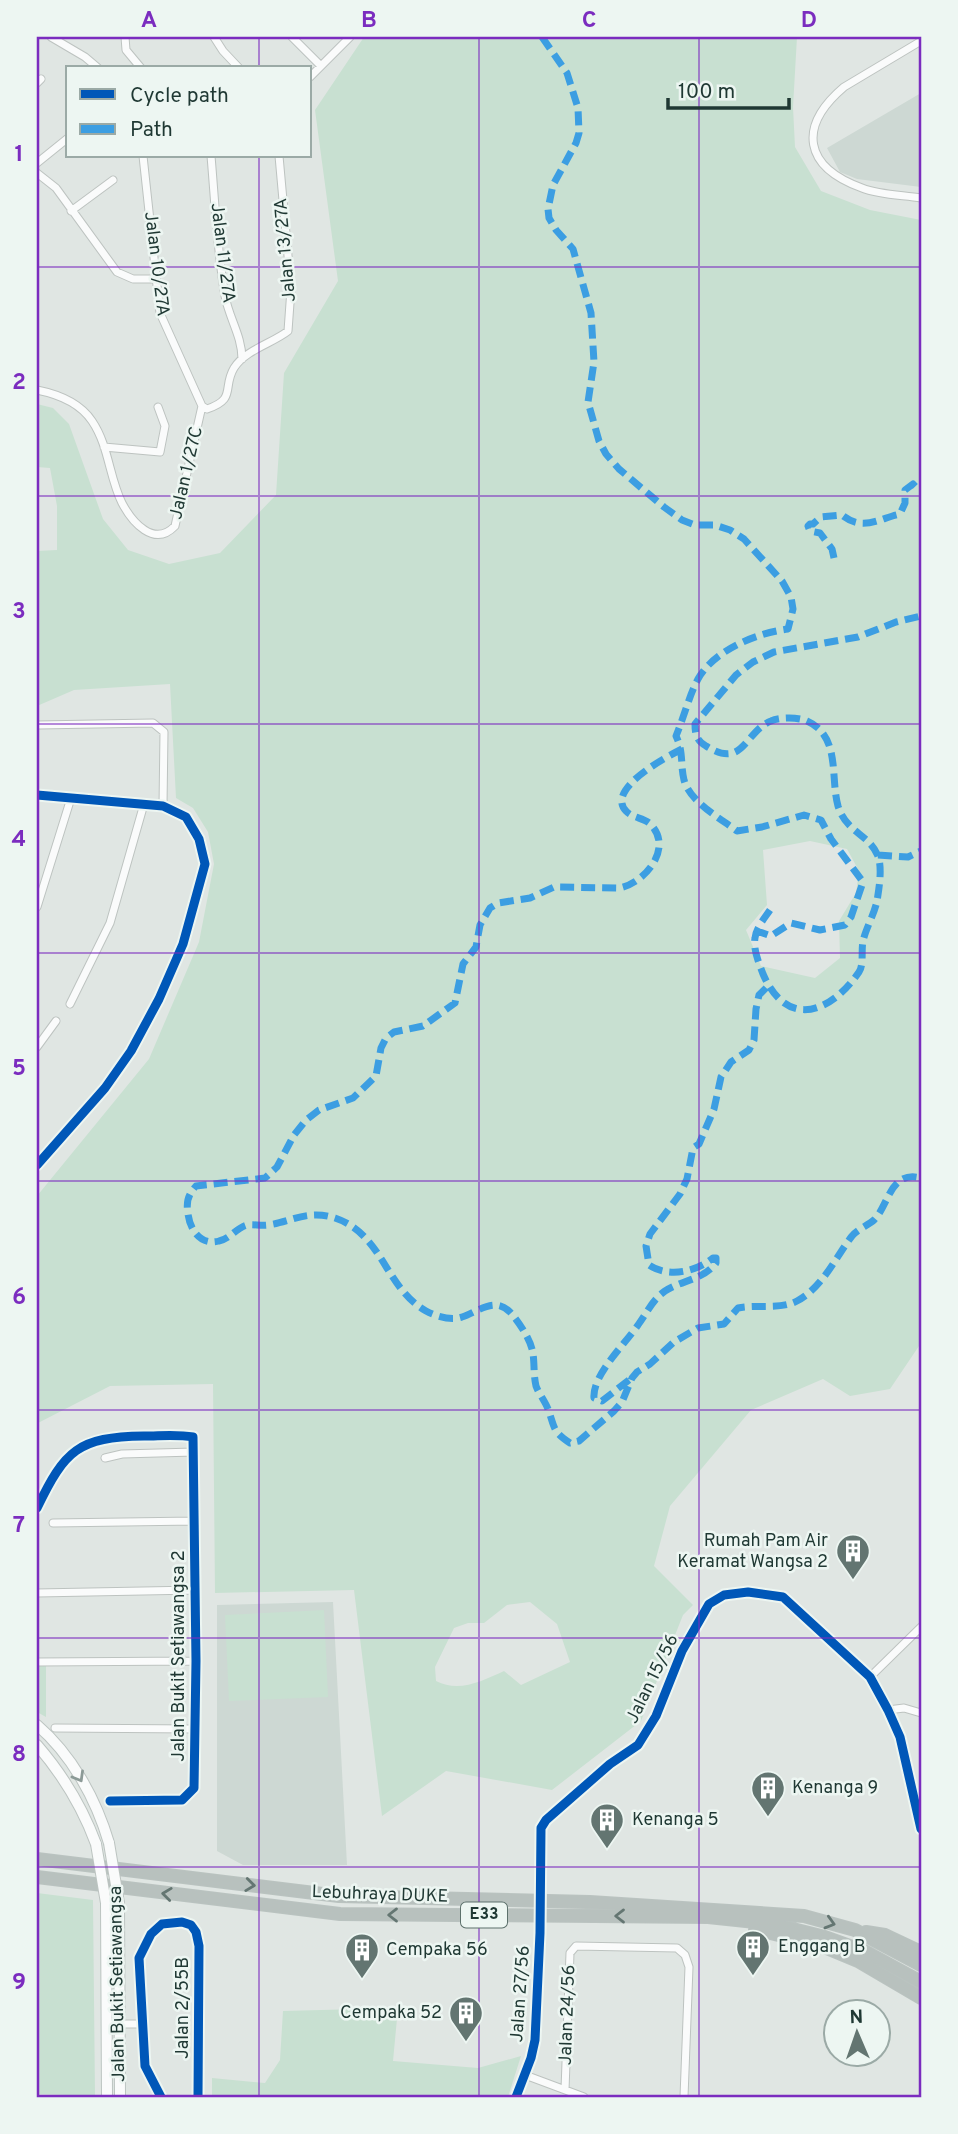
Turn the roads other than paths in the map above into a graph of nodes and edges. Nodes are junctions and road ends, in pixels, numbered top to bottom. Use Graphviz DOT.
graph roads {
  1 [pos="51,37"];
  2 [pos="125,37"];
  3 [pos="214,37"];
  4 [pos="292,37"];
  5 [pos="350,37"];
  6 [pos="921,41"];
  7 [pos="96,66"];
  8 [pos="139,66"];
  9 [pos="237,66"];
  10 [pos="321,66"];
  11 [pos="312,75"];
  12 [pos="66,140"];
  13 [pos="143,158"];
  14 [pos="211,158"];
  15 [pos="279,158"];
  16 [pos="37,163"];
  17 [pos="37,173"];
  18 [pos="113,180"];
  19 [pos="921,198"];
  20 [pos="72,211"];
  21 [pos="155,279"];
  22 [pos="242,359"];
  23 [pos="37,390"];
  24 [pos="202,406"];
  25 [pos="158,407"];
  26 [pos="104,447"];
  27 [pos="38,725"];
  28 [pos="37,795"];
  29 [pos="71,798"];
  30 [pos="145,804"];
  31 [pos="163,806"];
  32 [pos="37,907"];
  33 [pos="70,1004"];
  34 [pos="55,1021"];
  35 [pos="37,1047"];
  36 [pos="37,1165"];
  37 [pos="194,1452"];
  38 [pos="105,1458"];
  39 [pos="37,1508"];
  40 [pos="195,1521"];
  41 [pos="53,1523"];
  42 [pos="196,1590"];
  43 [pos="37,1593"];
  44 [pos="921,1627"];
  45 [pos="196,1661"];
  46 [pos="37,1662"];
  47 [pos="870,1678"];
  48 [pos="888,1710"];
  49 [pos="921,1713"];
  50 [pos="37,1725"];
  51 [pos="55,1728"];
  52 [pos="195,1729"];
  53 [pos="37,1745"];
  54 [pos="110,1801"];
  55 [pos="918,1811"];
  56 [pos="921,1829"];
  57 [pos="37,1859"];
  58 [pos="37,1877"];
  59 [pos="708,1917"];
  60 [pos="855,1930"];
  61 [pos="540,1933"];
  62 [pos="921,1952"];
  63 [pos="921,1965"];
  64 [pos="921,1982"];
  65 [pos="921,1998"];
  66 [pos="107,2024"];
  67 [pos="120,2024"];
  68 [pos="142,2024"];
  69 [pos="525,2076"];
  70 [pos="565,2090"];
  71 [pos="107,2097"];
  72 [pos="120,2097"];
  73 [pos="161,2097"];
  74 [pos="198,2097"];
  75 [pos="516,2097"];
  76 [pos="584,2097"];
  77 [pos="684,2097"];
  1 -- 7 [label="street"];
  2 -- 8 [label="street"];
  3 -- 9 [label="street"];
  4 -- 10 [label="street"];
  5 -- 10 [label="street"];
  6 -- 19 [label="street"];
  10 -- 11 [label="street"];
  12 -- 16 [label="street"];
  13 -- 21 [label="street, Jalan 10/27A"];
  14 -- 22 [label="street, Jalan 11/27A"];
  15 -- 22 [label="street, Jalan 13/27A"];
  17 -- 20 [label="street"];
  18 -- 20 [label="street"];
  20 -- 21 [label="street"];
  21 -- 24 [label="street, Jalan 10/27A"];
  22 -- 24 [label="street"];
  23 -- 26 [label="street, Jalan 1/27C"];
  24 -- 26 [label="street, Jalan 1/27C"];
  25 -- 26 [label="street"];
  27 -- 31 [label="street"];
  28 -- 29 [label="street"];
  29 -- 30 [label="street"];
  29 -- 32 [label="street"];
  30 -- 31 [label="street"];
  30 -- 33 [label="street"];
  31 -- 36 [label="street"];
  34 -- 35 [label="street"];
  37 -- 38 [label="street"];
  37 -- 39 [label="street, Jalan Bukit Setiawangsa 2"];
  37 -- 40 [label="street, Jalan Bukit Setiawangsa 2"];
  40 -- 41 [label="street"];
  40 -- 42 [label="street, Jalan Bukit Setiawangsa 2"];
  42 -- 43 [label="street"];
  42 -- 45 [label="street, Jalan Bukit Setiawangsa 2"];
  44 -- 47 [label="street"];
  45 -- 46 [label="street"];
  45 -- 52 [label="street, Jalan Bukit Setiawangsa 2"];
  47 -- 48 [label="street, Jalan 15/56"];
  47 -- 61 [label="street, Jalan 15/56, bridge"];
  48 -- 49 [label="street"];
  48 -- 55 [label="street, Jalan 15/56"];
  50 -- 67 [label="street, Jalan Bukit Setiawangsa, one-way, bridge"];
  51 -- 52 [label="street"];
  52 -- 54 [label="street, Jalan Bukit Setiawangsa 2"];
  53 -- 66 [label="street, Jalan Bukit Setiawangsa, bridge"];
  55 -- 56 [label="street, Jalan 15/56"];
  57 -- 60 [label="highway, Lebuhraya DUKE / E33, one-way"];
  59 -- 58 [label="highway, Lebuhraya DUKE / E33, one-way"];
  59 -- 64 [label="highway, Lebuhraya DUKE / E33"];
  59 -- 65 [label="highway"];
  60 -- 62 [label="highway"];
  60 -- 63 [label="highway, Lebuhraya DUKE / E33"];
  61 -- 69 [label="street, Jalan 27/56"];
  66 -- 67 [label="street"];
  66 -- 71 [label="street, Jalan Bukit Setiawangsa"];
  67 -- 68 [label="street"];
  67 -- 72 [label="street, Jalan Bukit Setiawangsa"];
  68 -- 73 [label="street, Jalan 2/55B"];
  68 -- 74 [label="street, Jalan 2/55B"];
  69 -- 70 [label="street"];
  69 -- 75 [label="street, Jalan 27/56"];
  70 -- 76 [label="street"];
  70 -- 77 [label="street, Jalan 24/56"];
}
